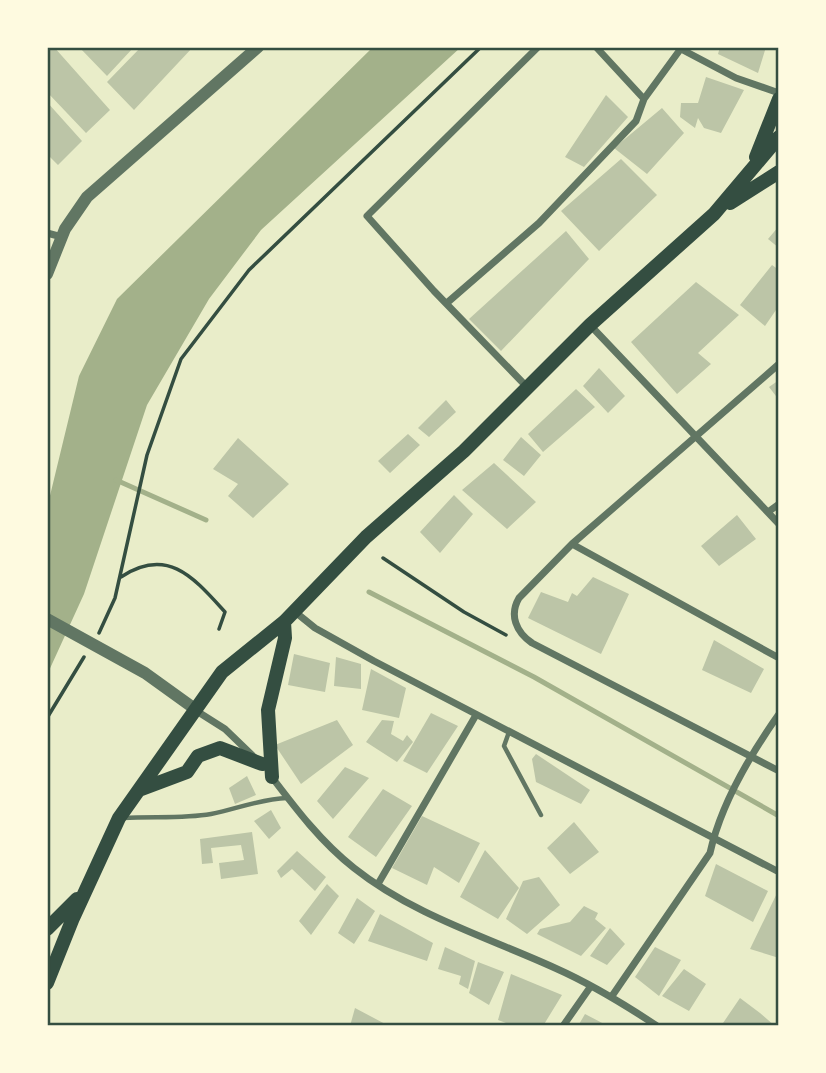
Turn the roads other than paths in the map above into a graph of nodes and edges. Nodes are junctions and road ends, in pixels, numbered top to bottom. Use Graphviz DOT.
graph roads {
  1 [pos="538,47"];
  2 [pos="596,47"];
  3 [pos="681,48"];
  4 [pos="251,50"];
  5 [pos="779,93"];
  6 [pos="644,99"];
  7 [pos="779,99"];
  8 [pos="779,137"];
  9 [pos="751,171"];
  10 [pos="779,172"];
  11 [pos="714,214"];
  12 [pos="47,233"];
  13 [pos="62,237"];
  14 [pos="47,274"];
  15 [pos="448,302"];
  16 [pos="590,325"];
  17 [pos="779,364"];
  18 [pos="527,387"];
  19 [pos="694,437"];
  20 [pos="779,504"];
  21 [pos="768,512"];
  22 [pos="779,524"];
  23 [pos="572,544"];
  24 [pos="289,616"];
  25 [pos="47,619"];
  26 [pos="779,658"];
  27 [pos="195,709"];
  28 [pos="779,714"];
  29 [pos="476,715"];
  30 [pos="509,732"];
  31 [pos="751,757"];
  32 [pos="262,764"];
  33 [pos="779,771"];
  34 [pos="272,777"];
  35 [pos="139,790"];
  36 [pos="287,797"];
  37 [pos="541,816"];
  38 [pos="119,818"];
  39 [pos="714,836"];
  40 [pos="779,872"];
  41 [pos="378,884"];
  42 [pos="85,890"];
  43 [pos="47,929"];
  44 [pos="47,983"];
  45 [pos="591,986"];
  46 [pos="612,996"];
  47 [pos="563,1026"];
  48 [pos="657,1026"];
  1 -- 15 [label="street"];
  2 -- 6 [label="street"];
  3 -- 5 [label="street"];
  3 -- 6 [label="street"];
  4 -- 13 [label="street"];
  6 -- 15 [label="street"];
  7 -- 9 [label="main road"];
  8 -- 9 [label="main road"];
  9 -- 11 [label="main road"];
  10 -- 11 [label="main road"];
  11 -- 16 [label="main road"];
  12 -- 13 [label="street"];
  13 -- 14 [label="street"];
  15 -- 18 [label="street"];
  16 -- 18 [label="main road"];
  16 -- 19 [label="street"];
  17 -- 19 [label="street"];
  18 -- 24 [label="main road"];
  19 -- 21 [label="street"];
  19 -- 23 [label="street"];
  20 -- 21 [label="street"];
  21 -- 22 [label="street"];
  23 -- 26 [label="street"];
  23 -- 31 [label="street"];
  24 -- 27 [label="main road"];
  24 -- 29 [label="street"];
  24 -- 34 [label="main road"];
  25 -- 27 [label="street"];
  27 -- 32 [label="street"];
  27 -- 35 [label="main road"];
  28 -- 31 [label="street"];
  29 -- 30 [label="street"];
  29 -- 41 [label="street"];
  30 -- 37 [label="lane"];
  30 -- 39 [label="street"];
  31 -- 33 [label="street"];
  31 -- 39 [label="street"];
  32 -- 34 [label="street"];
  32 -- 35 [label="main road"];
  34 -- 36 [label="street"];
  35 -- 38 [label="main road"];
  36 -- 38 [label="lane"];
  36 -- 41 [label="street"];
  38 -- 42 [label="main road"];
  39 -- 40 [label="street"];
  39 -- 46 [label="street"];
  41 -- 45 [label="street"];
  42 -- 43 [label="main road"];
  42 -- 44 [label="main road"];
  45 -- 46 [label="street"];
  45 -- 47 [label="street"];
  46 -- 48 [label="street"];
}
